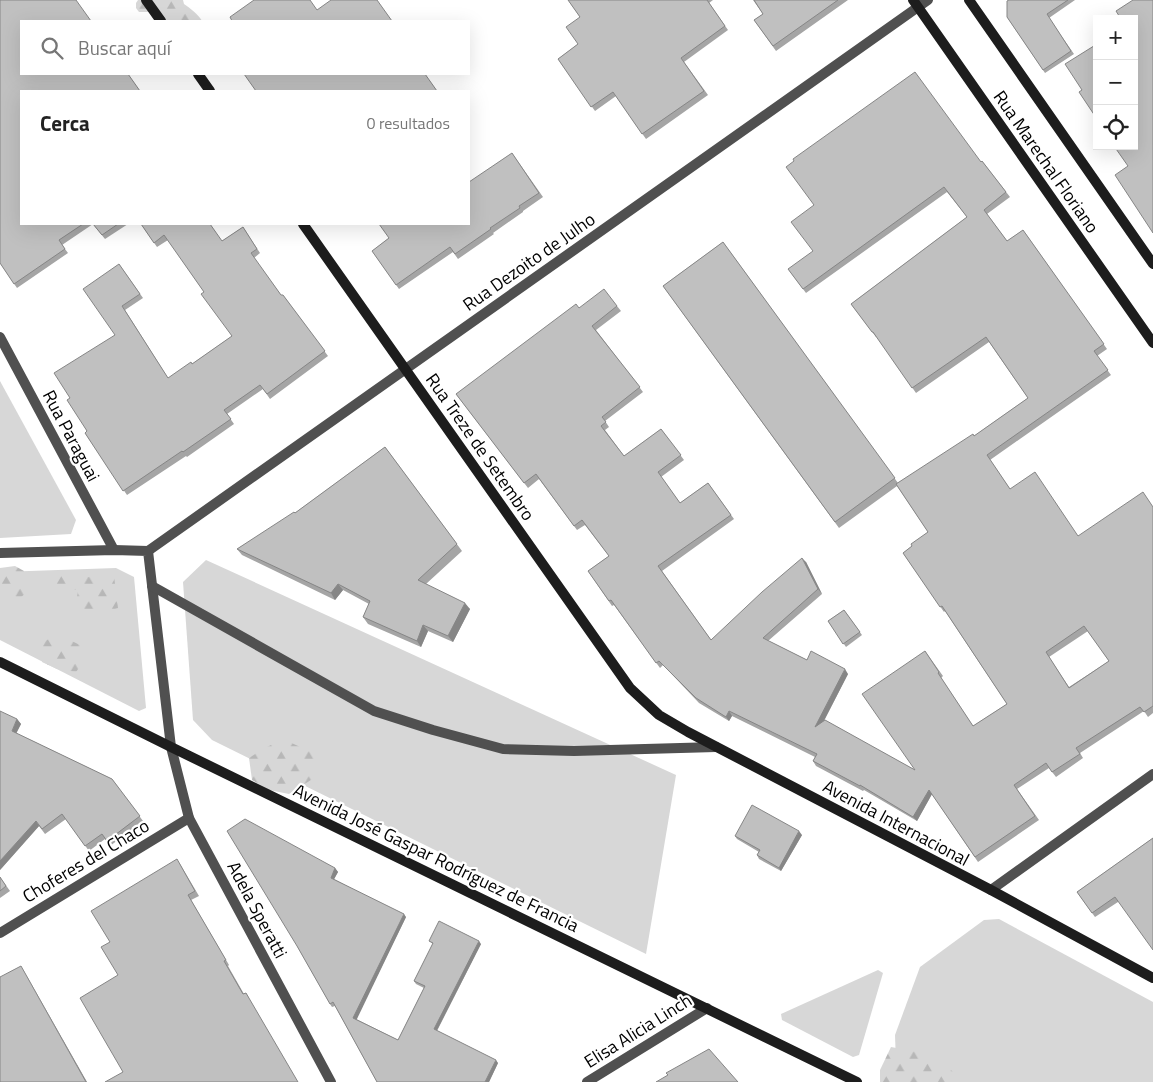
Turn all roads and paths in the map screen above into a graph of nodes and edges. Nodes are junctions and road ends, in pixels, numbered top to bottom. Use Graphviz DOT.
graph roads {
  1 [pos="146,0"];
  2 [pos="928,0"];
  3 [pos="969,0"];
  4 [pos="916,4"];
  5 [pos="160,20"];
  6 [pos="199,75"];
  7 [pos="209,90"];
  8 [pos="304,225"];
  9 [pos="1153,264"];
  10 [pos="0,338"];
  11 [pos="1153,343"];
  12 [pos="406,369"];
  13 [pos="114,550"];
  14 [pos="148,551"];
  15 [pos="0,554"];
  16 [pos="152,586"];
  17 [pos="0,662"];
  18 [pos="630,688"];
  19 [pos="171,747"];
  20 [pos="716,747"];
  21 [pos="1153,774"];
  22 [pos="189,818"];
  23 [pos="991,890"];
  24 [pos="0,933"];
  25 [pos="1153,978"];
  26 [pos="707,1008"];
  27 [pos="853,1081"];
  28 [pos="331,1082"];
  29 [pos="587,1082"];
  1 -- 5 [label="main road"];
  2 -- 4 [label="street, Rua Dezoito de Julho"];
  3 -- 9 [label="main road, Rua Marechal Floriano"];
  4 -- 11 [label="main road, Rua Marechal Floriano"];
  4 -- 12 [label="street, Rua Dezoito de Julho"];
  6 -- 7 [label="main road"];
  8 -- 12 [label="main road, Rua Treze de Setembro"];
  10 -- 13 [label="street, Rua Paraguai"];
  12 -- 14 [label="street, Rua Dezoito de Julho"];
  12 -- 18 [label="main road, Rua Treze de Setembro"];
  13 -- 14 [label="street"];
  13 -- 15 [label="street"];
  14 -- 16 [label="street, Adela Speratti"];
  16 -- 19 [label="street, Adela Speratti"];
  16 -- 20 [label="street"];
  17 -- 19 [label="main road, Avenida José Gaspar Rodríguez de Francia"];
  18 -- 20 [label="main road, Avenida Internacional"];
  19 -- 22 [label="street, Adela Speratti"];
  19 -- 26 [label="main road, Avenida José Gaspar Rodríguez de Francia"];
  20 -- 23 [label="main road, Avenida Internacional"];
  21 -- 23 [label="street"];
  22 -- 24 [label="street, Choferes del Chaco"];
  22 -- 28 [label="street, Adela Speratti"];
  23 -- 25 [label="main road, Avenida Internacional"];
  26 -- 27 [label="main road, Avenida José Gaspar Rodríguez de Francia"];
  26 -- 29 [label="street, Elisa Alicia Linch"];
}
